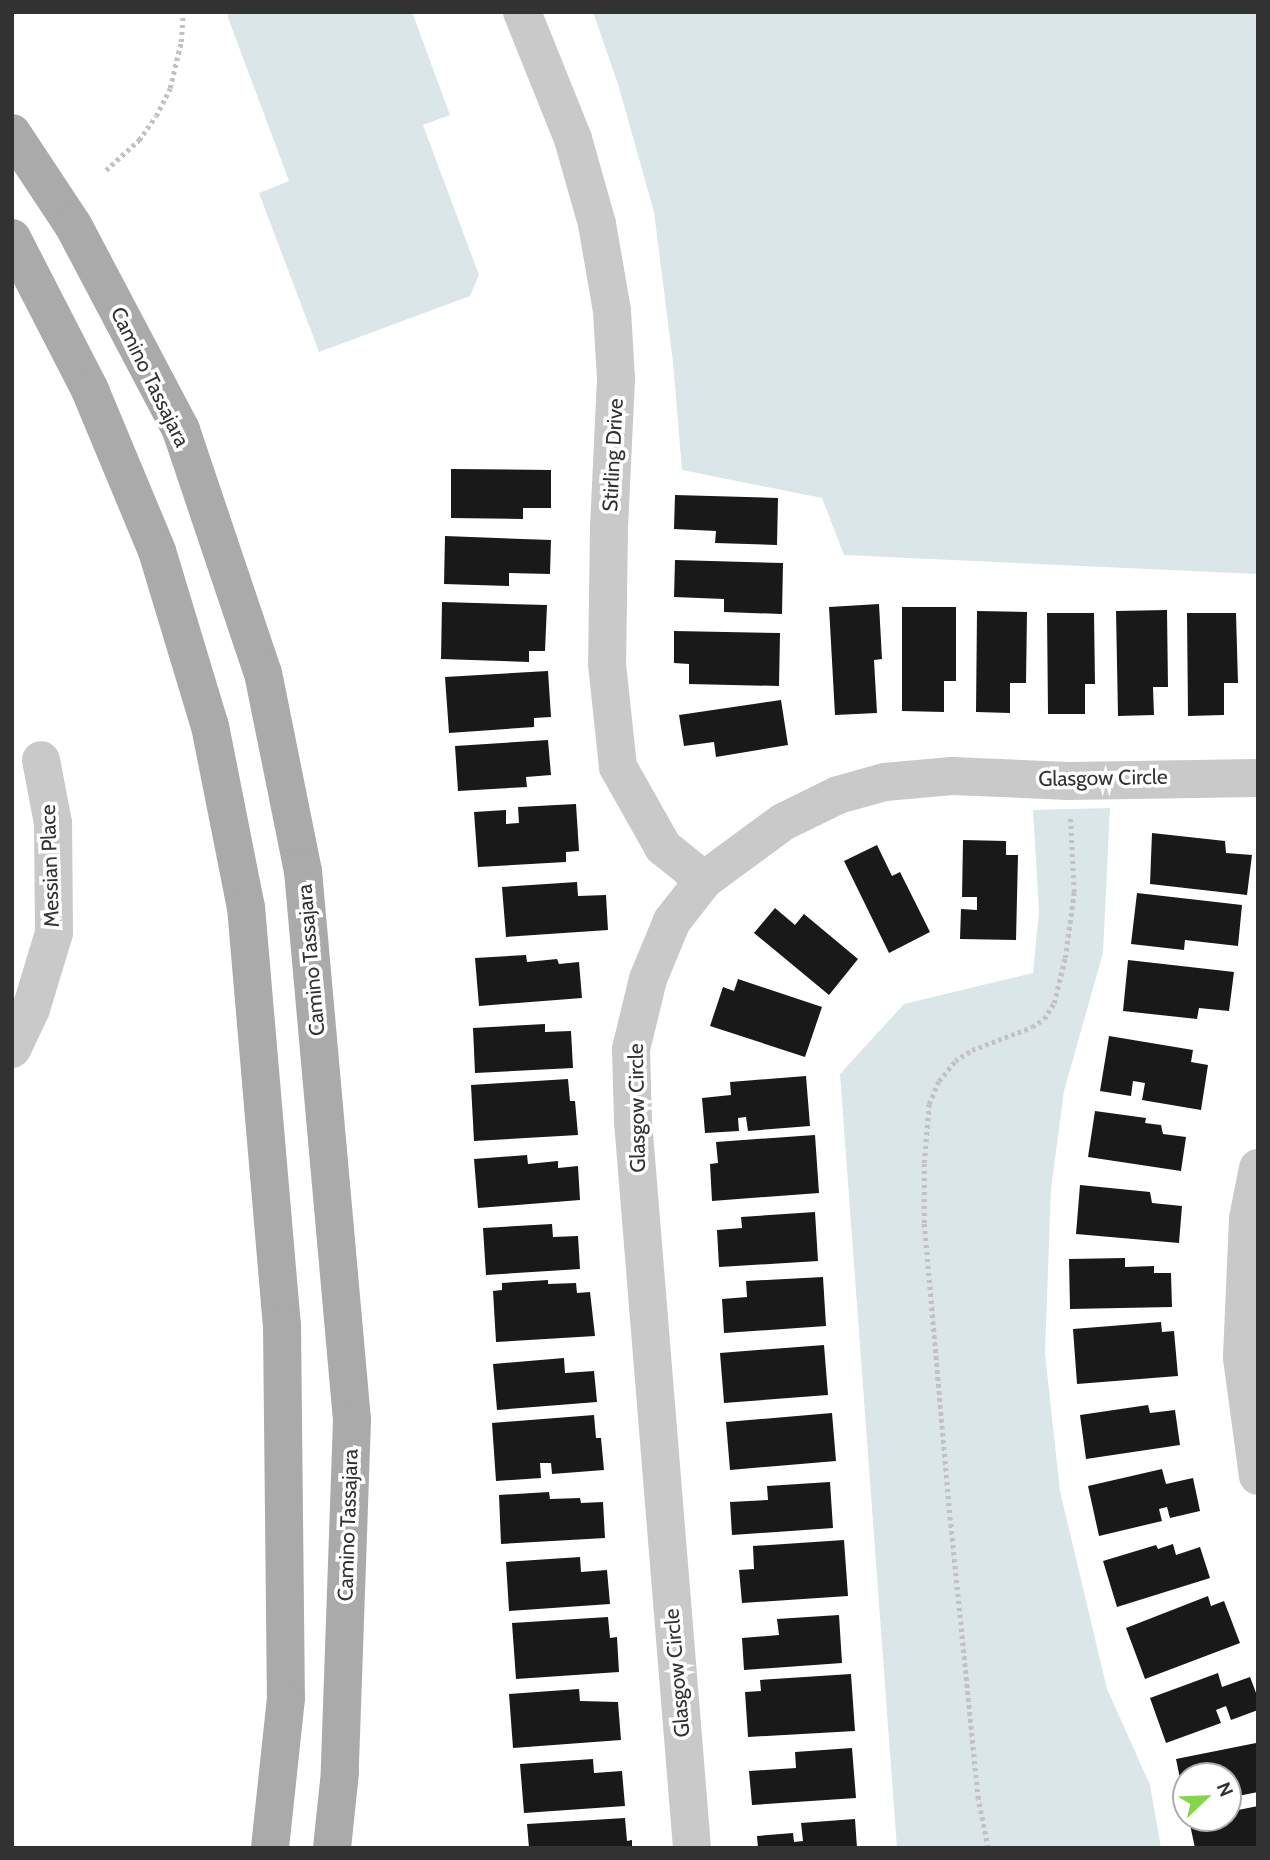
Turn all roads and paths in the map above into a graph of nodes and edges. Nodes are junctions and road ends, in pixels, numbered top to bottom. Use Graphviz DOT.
graph roads {
  1 [pos="183,12"];
  2 [pos="522,12"];
  3 [pos="12,132"];
  4 [pos="106,170"];
  5 [pos="12,238"];
  6 [pos="41,760"];
  7 [pos="1258,778"];
  8 [pos="1069,781"];
  9 [pos="704,880"];
  10 [pos="12,1048"];
  11 [pos="1258,1168"];
  12 [pos="1258,1476"];
  13 [pos="270,1848"];
  14 [pos="332,1848"];
  15 [pos="692,1848"];
  16 [pos="988,1848"];
  1 -- 4 [label="path"];
  2 -- 9 [label="street, Stirling Drive"];
  3 -- 14 [label="main road, Camino Tassajara"];
  5 -- 13 [label="main road"];
  6 -- 10 [label="street, Messian Place"];
  7 -- 8 [label="street, Glasgow Circle"];
  8 -- 9 [label="street, Glasgow Circle"];
  8 -- 16 [label="path"];
  9 -- 15 [label="street, Glasgow Circle"];
  11 -- 12 [label="street"];
}
